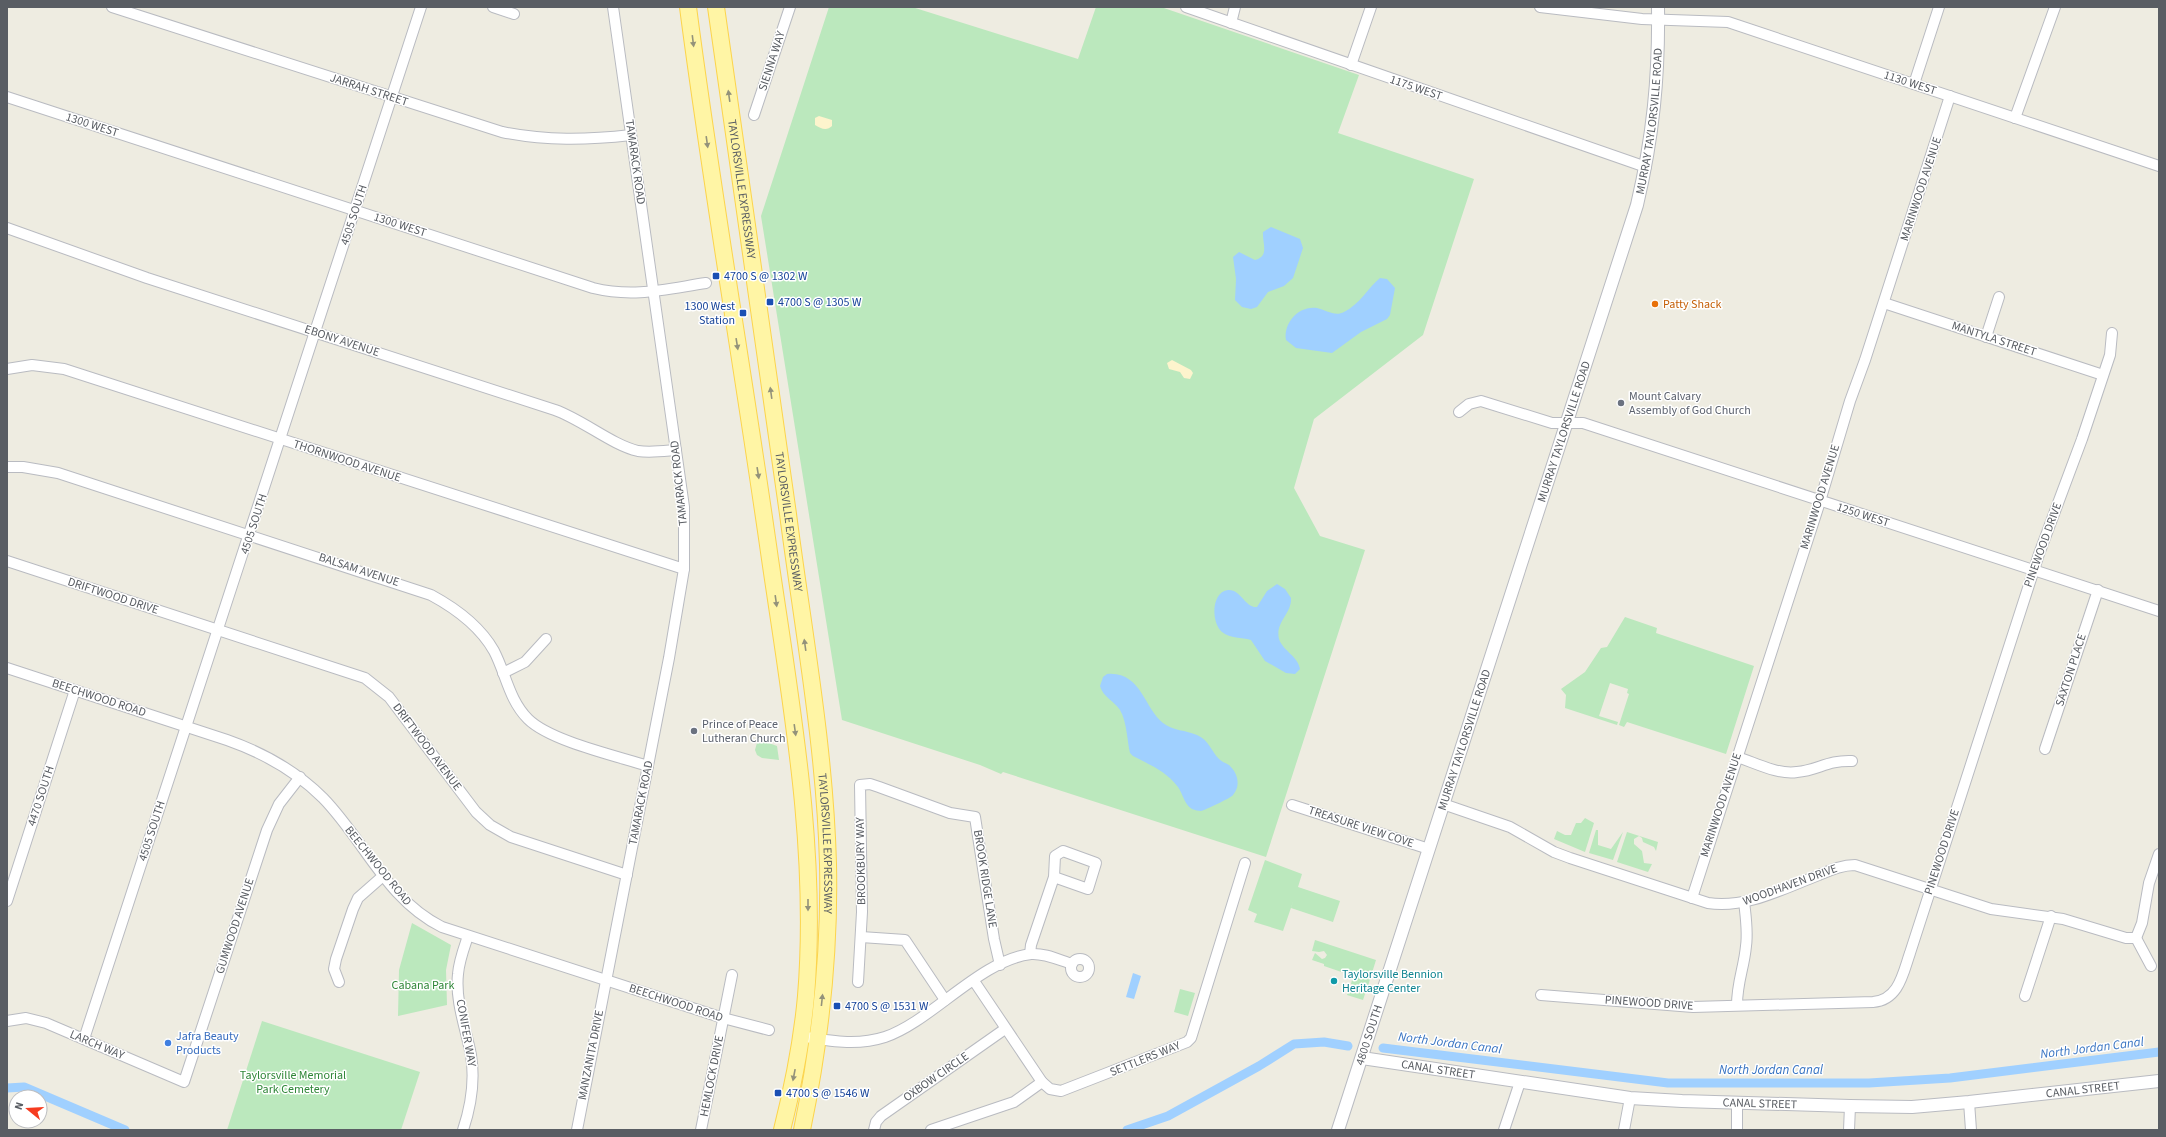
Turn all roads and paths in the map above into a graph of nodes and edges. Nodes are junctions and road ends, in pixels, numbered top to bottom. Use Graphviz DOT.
graph roads {
  1 [pos="112,7"];
  2 [pos="421,7"];
  3 [pos="493,7"];
  4 [pos="613,7"];
  5 [pos="688,7"];
  6 [pos="716,7"];
  7 [pos="790,7"];
  8 [pos="1186,7"];
  9 [pos="1235,7"];
  10 [pos="1370,7"];
  11 [pos="1540,7"];
  12 [pos="1658,7"];
  13 [pos="1939,7"];
  14 [pos="2055,7"];
  15 [pos="514,14"];
  16 [pos="1658,20"];
  17 [pos="1231,23"];
  18 [pos="1351,65"];
  19 [pos="1914,84"];
  20 [pos="1950,96"];
  21 [pos="7,97"];
  22 [pos="392,97"];
  23 [pos="754,115"];
  24 [pos="2015,118"];
  25 [pos="631,135"];
  26 [pos="2159,166"];
  27 [pos="1646,167"];
  28 [pos="355,210"];
  29 [pos="7,228"];
  30 [pos="706,283"];
  31 [pos="653,291"];
  32 [pos="1999,297"];
  33 [pos="1884,303"];
  34 [pos="316,332"];
  35 [pos="2112,333"];
  36 [pos="1986,337"];
  37 [pos="7,369"];
  38 [pos="2103,375"];
  39 [pos="1460,412"];
  40 [pos="1566,423"];
  41 [pos="281,439"];
  42 [pos="676,450"];
  43 [pos="7,467"];
  44 [pos="1819,501"];
  45 [pos="250,535"];
  46 [pos="7,561"];
  47 [pos="2034,569"];
  48 [pos="684,570"];
  49 [pos="2098,590"];
  50 [pos="2159,611"];
  51 [pos="219,630"];
  52 [pos="546,638"];
  53 [pos="7,668"];
  54 [pos="503,673"];
  55 [pos="75,690"];
  56 [pos="186,726"];
  57 [pos="2045,749"];
  58 [pos="1737,757"];
  59 [pos="1852,761"];
  60 [pos="648,766"];
  61 [pos="300,777"];
  62 [pos="860,785"];
  63 [pos="1443,804"];
  64 [pos="1292,805"];
  65 [pos="1429,849"];
  66 [pos="2159,854"];
  67 [pos="1245,863"];
  68 [pos="627,875"];
  69 [pos="383,876"];
  70 [pos="1054,877"];
  71 [pos="1930,889"];
  72 [pos="1692,898"];
  73 [pos="7,901"];
  74 [pos="1744,902"];
  75 [pos="2051,916"];
  76 [pos="468,936"];
  77 [pos="861,938"];
  78 [pos="2136,938"];
  79 [pos="1030,954"];
  80 [pos="1072,964"];
  81 [pos="1000,965"];
  82 [pos="2151,966"];
  83 [pos="732,975"];
  84 [pos="606,980"];
  85 [pos="974,981"];
  86 [pos="339,982"];
  87 [pos="858,982"];
  88 [pos="1541,995"];
  89 [pos="2025,996"];
  90 [pos="945,1000"];
  91 [pos="1737,1006"];
  92 [pos="723,1018"];
  93 [pos="7,1020"];
  94 [pos="769,1030"];
  95 [pos="1005,1030"];
  96 [pos="801,1036"];
  97 [pos="84,1039"];
  98 [pos="818,1039"];
  99 [pos="1362,1058"];
  100 [pos="2159,1081"];
  101 [pos="184,1082"];
  102 [pos="1042,1082"];
  103 [pos="1520,1082"];
  104 [pos="1630,1098"];
  105 [pos="1969,1102"];
  106 [pos="1737,1103"];
  107 [pos="1850,1106"];
  108 [pos="463,1130"];
  109 [pos="577,1130"];
  110 [pos="701,1130"];
  111 [pos="782,1130"];
  112 [pos="802,1130"];
  113 [pos="874,1130"];
  114 [pos="931,1130"];
  115 [pos="1338,1130"];
  116 [pos="1504,1130"];
  117 [pos="1624,1130"];
  118 [pos="1737,1130"];
  119 [pos="1849,1130"];
  120 [pos="1970,1130"];
  1 -- 22 [label="street, JARRAH STREET"];
  2 -- 22 [label="street, 4505 SOUTH"];
  3 -- 15 [label="street"];
  4 -- 25 [label="street, TAMARACK ROAD"];
  5 -- 96 [label="main road, TAYLORSVILLE EXPRESSWAY, one-way"];
  98 -- 6 [label="main road, TAYLORSVILLE EXPRESSWAY, one-way"];
  7 -- 23 [label="street, SIENNA WAY"];
  8 -- 17 [label="street, 1175 WEST"];
  9 -- 17 [label="street"];
  10 -- 18 [label="street"];
  11 -- 16 [label="street, 1130 WEST"];
  12 -- 16 [label="street, MURRAY TAYLORSVILLE ROAD"];
  13 -- 19 [label="street"];
  14 -- 24 [label="street"];
  16 -- 19 [label="street, 1130 WEST"];
  16 -- 27 [label="street, MURRAY TAYLORSVILLE ROAD"];
  17 -- 18 [label="street, 1175 WEST"];
  18 -- 27 [label="street, 1175 WEST"];
  19 -- 20 [label="street, 1130 WEST"];
  20 -- 24 [label="street, 1130 WEST"];
  20 -- 33 [label="street, MARINWOOD AVENUE"];
  21 -- 28 [label="street, 1300 WEST"];
  22 -- 25 [label="street, JARRAH STREET"];
  22 -- 28 [label="street, 4505 SOUTH"];
  24 -- 26 [label="street, 1130 WEST"];
  25 -- 31 [label="street, TAMARACK ROAD"];
  27 -- 40 [label="street, MURRAY TAYLORSVILLE ROAD"];
  28 -- 31 [label="street, 1300 WEST"];
  28 -- 34 [label="street, 4505 SOUTH"];
  29 -- 34 [label="street, EBONY AVENUE"];
  30 -- 31 [label="street, 1300 WEST"];
  31 -- 42 [label="street, TAMARACK ROAD"];
  32 -- 36 [label="street"];
  33 -- 36 [label="street, MANTYLA STREET"];
  33 -- 44 [label="street, MARINWOOD AVENUE"];
  34 -- 41 [label="street, 4505 SOUTH"];
  34 -- 42 [label="street, EBONY AVENUE"];
  35 -- 38 [label="street, PINEWOOD DRIVE"];
  36 -- 38 [label="street, MANTYLA STREET"];
  37 -- 41 [label="street, THORNWOOD AVENUE"];
  38 -- 47 [label="street, PINEWOOD DRIVE"];
  39 -- 40 [label="street, 1250 WEST"];
  40 -- 44 [label="street, 1250 WEST"];
  40 -- 63 [label="street, MURRAY TAYLORSVILLE ROAD"];
  41 -- 45 [label="street, 4505 SOUTH"];
  41 -- 48 [label="street, THORNWOOD AVENUE"];
  42 -- 48 [label="street, TAMARACK ROAD"];
  43 -- 45 [label="street, BALSAM AVENUE"];
  44 -- 47 [label="street, 1250 WEST"];
  44 -- 58 [label="street, MARINWOOD AVENUE"];
  45 -- 51 [label="street, 4505 SOUTH"];
  45 -- 54 [label="street, BALSAM AVENUE"];
  46 -- 51 [label="street, DRIFTWOOD DRIVE"];
  47 -- 49 [label="street, 1250 WEST"];
  47 -- 71 [label="street, PINEWOOD DRIVE"];
  48 -- 60 [label="street, TAMARACK ROAD"];
  49 -- 50 [label="street, 1250 WEST"];
  49 -- 57 [label="street, SAXTON PLACE"];
  51 -- 56 [label="street, 4505 SOUTH"];
  51 -- 68 [label="street, DRIFTWOOD AVENUE"];
  52 -- 54 [label="street"];
  53 -- 55 [label="street, BEECHWOOD ROAD"];
  54 -- 60 [label="street, BALSAM AVENUE"];
  55 -- 56 [label="street, BEECHWOOD ROAD"];
  55 -- 73 [label="street, 4470 SOUTH"];
  56 -- 61 [label="street, BEECHWOOD ROAD"];
  56 -- 97 [label="street, 4505 SOUTH"];
  58 -- 59 [label="street"];
  58 -- 72 [label="street, MARINWOOD AVENUE"];
  60 -- 68 [label="street, TAMARACK ROAD"];
  61 -- 69 [label="street, BEECHWOOD ROAD"];
  61 -- 101 [label="street, GUMWOOD AVENUE"];
  62 -- 77 [label="street, BROOKBURY WAY"];
  62 -- 81 [label="street, BROOK RIDGE LANE"];
  63 -- 65 [label="street, MURRAY TAYLORSVILLE ROAD"];
  63 -- 72 [label="street, WOODHAVEN DRIVE"];
  64 -- 65 [label="street, TREASURE VIEW COVE"];
  65 -- 99 [label="street, 4800 SOUTH"];
  66 -- 78 [label="street"];
  67 -- 102 [label="street, SETTLERS WAY"];
  68 -- 84 [label="street, TAMARACK ROAD"];
  69 -- 76 [label="street, BEECHWOOD ROAD"];
  69 -- 86 [label="street"];
  70 -- 70 [label="street"];
  70 -- 79 [label="street"];
  71 -- 74 [label="street, WOODHAVEN DRIVE"];
  71 -- 75 [label="street, WOODHAVEN DRIVE"];
  71 -- 91 [label="street, PINEWOOD DRIVE"];
  72 -- 74 [label="street, WOODHAVEN DRIVE"];
  74 -- 91 [label="street"];
  75 -- 78 [label="street, WOODHAVEN DRIVE"];
  75 -- 89 [label="street"];
  76 -- 84 [label="street, BEECHWOOD ROAD"];
  76 -- 108 [label="street, CONIFER WAY"];
  77 -- 87 [label="street, BROOKBURY WAY"];
  77 -- 90 [label="street"];
  78 -- 82 [label="street"];
  79 -- 80 [label="street"];
  79 -- 81 [label="street"];
  81 -- 85 [label="street"];
  83 -- 92 [label="street, HEMLOCK DRIVE"];
  84 -- 92 [label="street, BEECHWOOD ROAD"];
  84 -- 109 [label="street, MANZANITA DRIVE"];
  85 -- 90 [label="street"];
  85 -- 95 [label="street, SETTLERS WAY"];
  88 -- 91 [label="street, PINEWOOD DRIVE"];
  90 -- 98 [label="street"];
  92 -- 94 [label="street, BEECHWOOD ROAD"];
  92 -- 110 [label="street, HEMLOCK DRIVE"];
  93 -- 97 [label="street, LARCH WAY"];
  95 -- 102 [label="street, SETTLERS WAY"];
  95 -- 113 [label="street, OXBOW CIRCLE"];
  96 -- 98 [label="street"];
  96 -- 111 [label="main road, TAYLORSVILLE EXPRESSWAY, one-way"];
  97 -- 101 [label="street, LARCH WAY"];
  98 -- 112 [label="main road, TAYLORSVILLE EXPRESSWAY"];
  99 -- 103 [label="street, CANAL STREET"];
  99 -- 115 [label="street, 4800 SOUTH"];
  100 -- 105 [label="street, CANAL STREET"];
  102 -- 114 [label="street"];
  103 -- 104 [label="street, CANAL STREET"];
  103 -- 116 [label="street"];
  104 -- 106 [label="street, CANAL STREET"];
  104 -- 117 [label="street"];
  105 -- 107 [label="street, CANAL STREET"];
  105 -- 120 [label="street"];
  106 -- 107 [label="street, CANAL STREET"];
  106 -- 118 [label="street"];
  107 -- 119 [label="street"];
}
